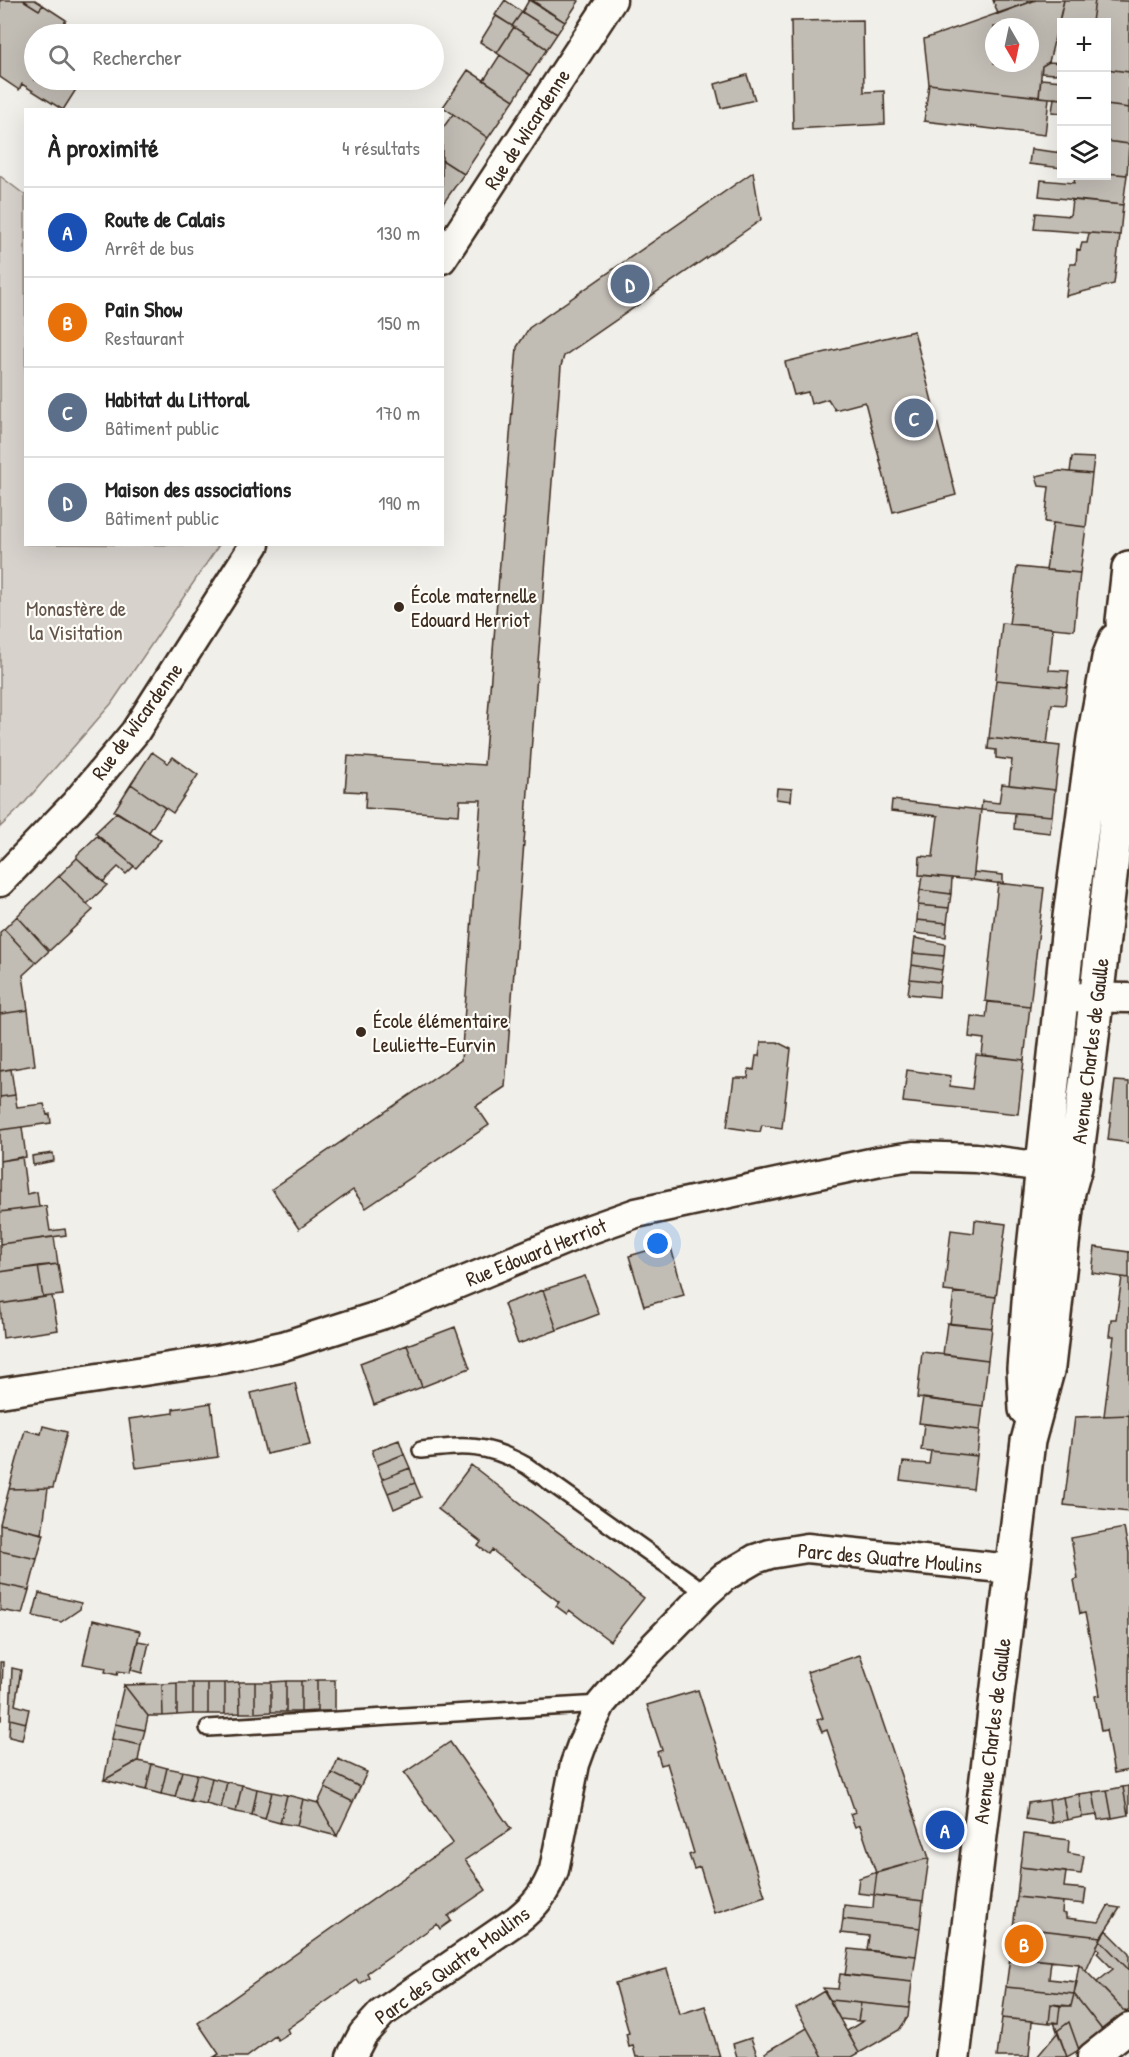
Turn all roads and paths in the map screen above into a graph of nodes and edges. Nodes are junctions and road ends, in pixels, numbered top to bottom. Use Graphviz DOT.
graph roads {
  1 [pos="612,0"];
  2 [pos="444,256"];
  3 [pos="254,546"];
  4 [pos="1129,568"];
  5 [pos="1123,621"];
  6 [pos="0,882"];
  7 [pos="1062,997"];
  8 [pos="1129,998"];
  9 [pos="1096,999"];
  10 [pos="1043,1167"];
  11 [pos="1068,1192"];
  12 [pos="0,1393"];
  13 [pos="1028,1441"];
  14 [pos="421,1449"];
  15 [pos="1011,1569"];
  16 [pos="706,1593"];
  17 [pos="601,1704"];
  18 [pos="208,1728"];
  19 [pos="1129,2028"];
  20 [pos="351,2057"];
  21 [pos="952,2057"];
  22 [pos="1092,2057"];
  1 -- 2 [label="street, Rue de Wicardenne"];
  3 -- 6 [label="street, Rue de Wicardenne"];
  4 -- 5 [label="main road, Avenue Charles de Gaulle"];
  5 -- 7 [label="main road, Avenue Charles de Gaulle"];
  5 -- 9 [label="main road, Avenue Charles de Gaulle"];
  7 -- 9 [label="street"];
  7 -- 10 [label="main road, Avenue Charles de Gaulle"];
  8 -- 9 [label="street"];
  9 -- 11 [label="main road, Avenue Charles de Gaulle"];
  10 -- 11 [label="street"];
  10 -- 12 [label="street, Rue Edouard Herriot"];
  10 -- 13 [label="main road, Avenue Charles de Gaulle"];
  11 -- 13 [label="main road, Avenue Charles de Gaulle"];
  13 -- 15 [label="main road, Avenue Charles de Gaulle"];
  14 -- 16 [label="lane"];
  15 -- 16 [label="street, Parc des Quatre Moulins"];
  15 -- 21 [label="main road, Avenue Charles de Gaulle"];
  16 -- 17 [label="street, Parc des Quatre Moulins"];
  17 -- 18 [label="lane"];
  17 -- 20 [label="street, Parc des Quatre Moulins"];
  19 -- 22 [label="street"];
}
